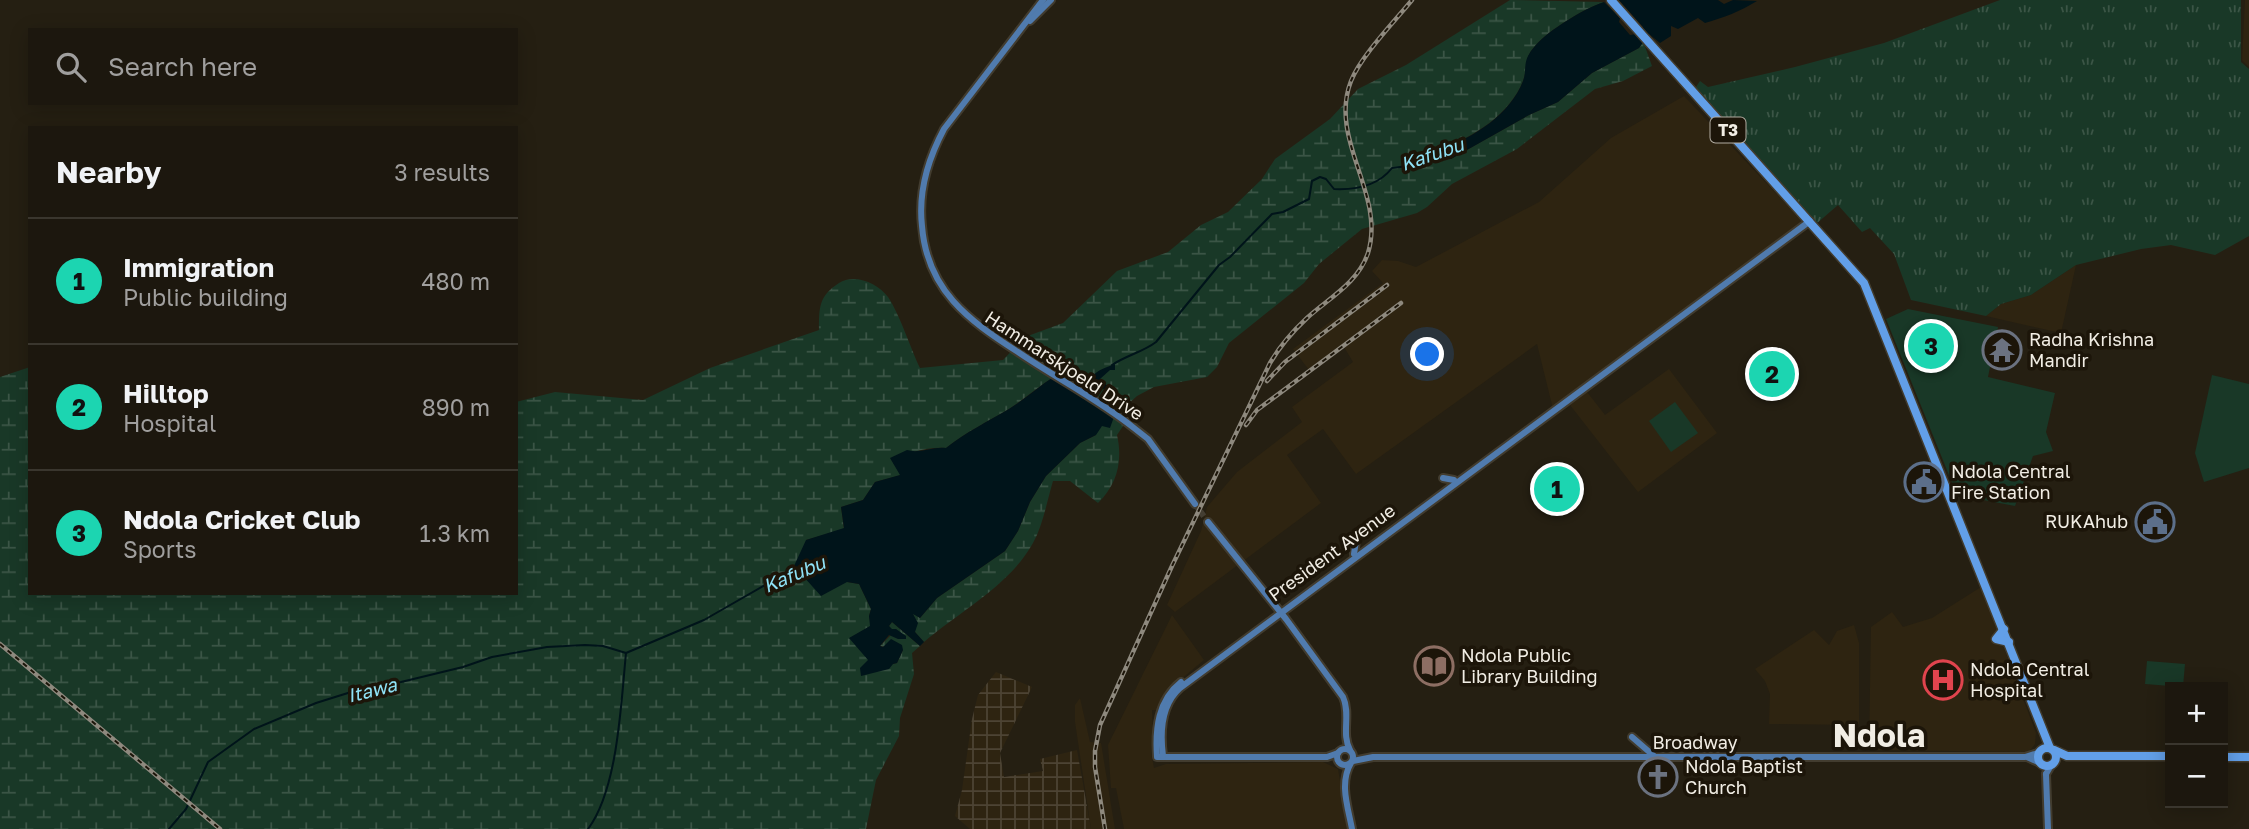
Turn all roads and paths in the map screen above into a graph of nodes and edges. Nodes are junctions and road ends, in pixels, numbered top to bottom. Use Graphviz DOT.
graph roads {
  1 [pos="1047,0"];
  2 [pos="1611,0"];
  3 [pos="1810,221"];
  4 [pos="1455,482"];
  5 [pos="1441,492"];
  6 [pos="1195,504"];
  7 [pos="1208,522"];
  8 [pos="1370,544"];
  9 [pos="1355,555"];
  10 [pos="1270,601"];
  11 [pos="1286,606"];
  12 [pos="1275,614"];
  13 [pos="1284,620"];
  14 [pos="1222,656"];
  15 [pos="1206,667"];
  16 [pos="1193,676"];
  17 [pos="2043,733"];
  18 [pos="1632,737"];
  19 [pos="2052,749"];
  20 [pos="1339,752"];
  21 [pos="1351,756"];
  22 [pos="2067,756"];
  23 [pos="2165,756"];
  24 [pos="1327,757"];
  25 [pos="1654,757"];
  26 [pos="2039,757"];
  27 [pos="2228,757"];
  28 [pos="2249,757"];
  29 [pos="1339,762"];
  30 [pos="2053,763"];
  31 [pos="1345,773"];
  32 [pos="2046,774"];
  33 [pos="1352,829"];
  34 [pos="2048,829"];
  1 -- 6 [label="main road, Hammarskjoeld Drive"];
  2 -- 3 [label="highway, T3"];
  3 -- 4 [label="main road, President Avenue"];
  3 -- 17 [label="highway, T3"];
  4 -- 5 [label="main road, President Avenue"];
  4 -- 5 [label="main road"];
  4 -- 5 [label="main road"];
  5 -- 8 [label="main road, President Avenue"];
  7 -- 10 [label="main road"];
  8 -- 9 [label="main road, President Avenue"];
  8 -- 9 [label="main road"];
  8 -- 9 [label="main road"];
  9 -- 11 [label="main road, President Avenue"];
  10 -- 11 [label="main road"];
  10 -- 12 [label="main road"];
  10 -- 12 [label="main road"];
  11 -- 12 [label="main road, President Avenue"];
  11 -- 13 [label="main road"];
  12 -- 13 [label="main road"];
  12 -- 14 [label="main road, President Avenue"];
  12 -- 16 [label="main road, President Avenue"];
  13 -- 20 [label="main road"];
  13 -- 21 [label="main road"];
  14 -- 15 [label="main road, President Avenue"];
  14 -- 15 [label="main road"];
  15 -- 16 [label="main road, President Avenue"];
  16 -- 24 [label="main road, President Avenue"];
  17 -- 19 [label="highway, T3"];
  17 -- 26 [label="highway"];
  18 -- 25 [label="main road"];
  19 -- 22 [label="highway"];
  19 -- 26 [label="highway"];
  19 -- 30 [label="highway"];
  20 -- 21 [label="main road"];
  20 -- 24 [label="main road"];
  20 -- 29 [label="main road"];
  21 -- 25 [label="main road, Broadway"];
  21 -- 29 [label="main road"];
  21 -- 31 [label="main road"];
  22 -- 23 [label="highway"];
  22 -- 30 [label="highway"];
  24 -- 29 [label="main road"];
  25 -- 26 [label="main road, Broadway"];
  26 -- 30 [label="highway"];
  26 -- 32 [label="main road"];
  27 -- 28 [label="highway"];
  29 -- 31 [label="main road"];
  30 -- 32 [label="main road"];
  31 -- 33 [label="main road"];
  32 -- 34 [label="main road"];
}
